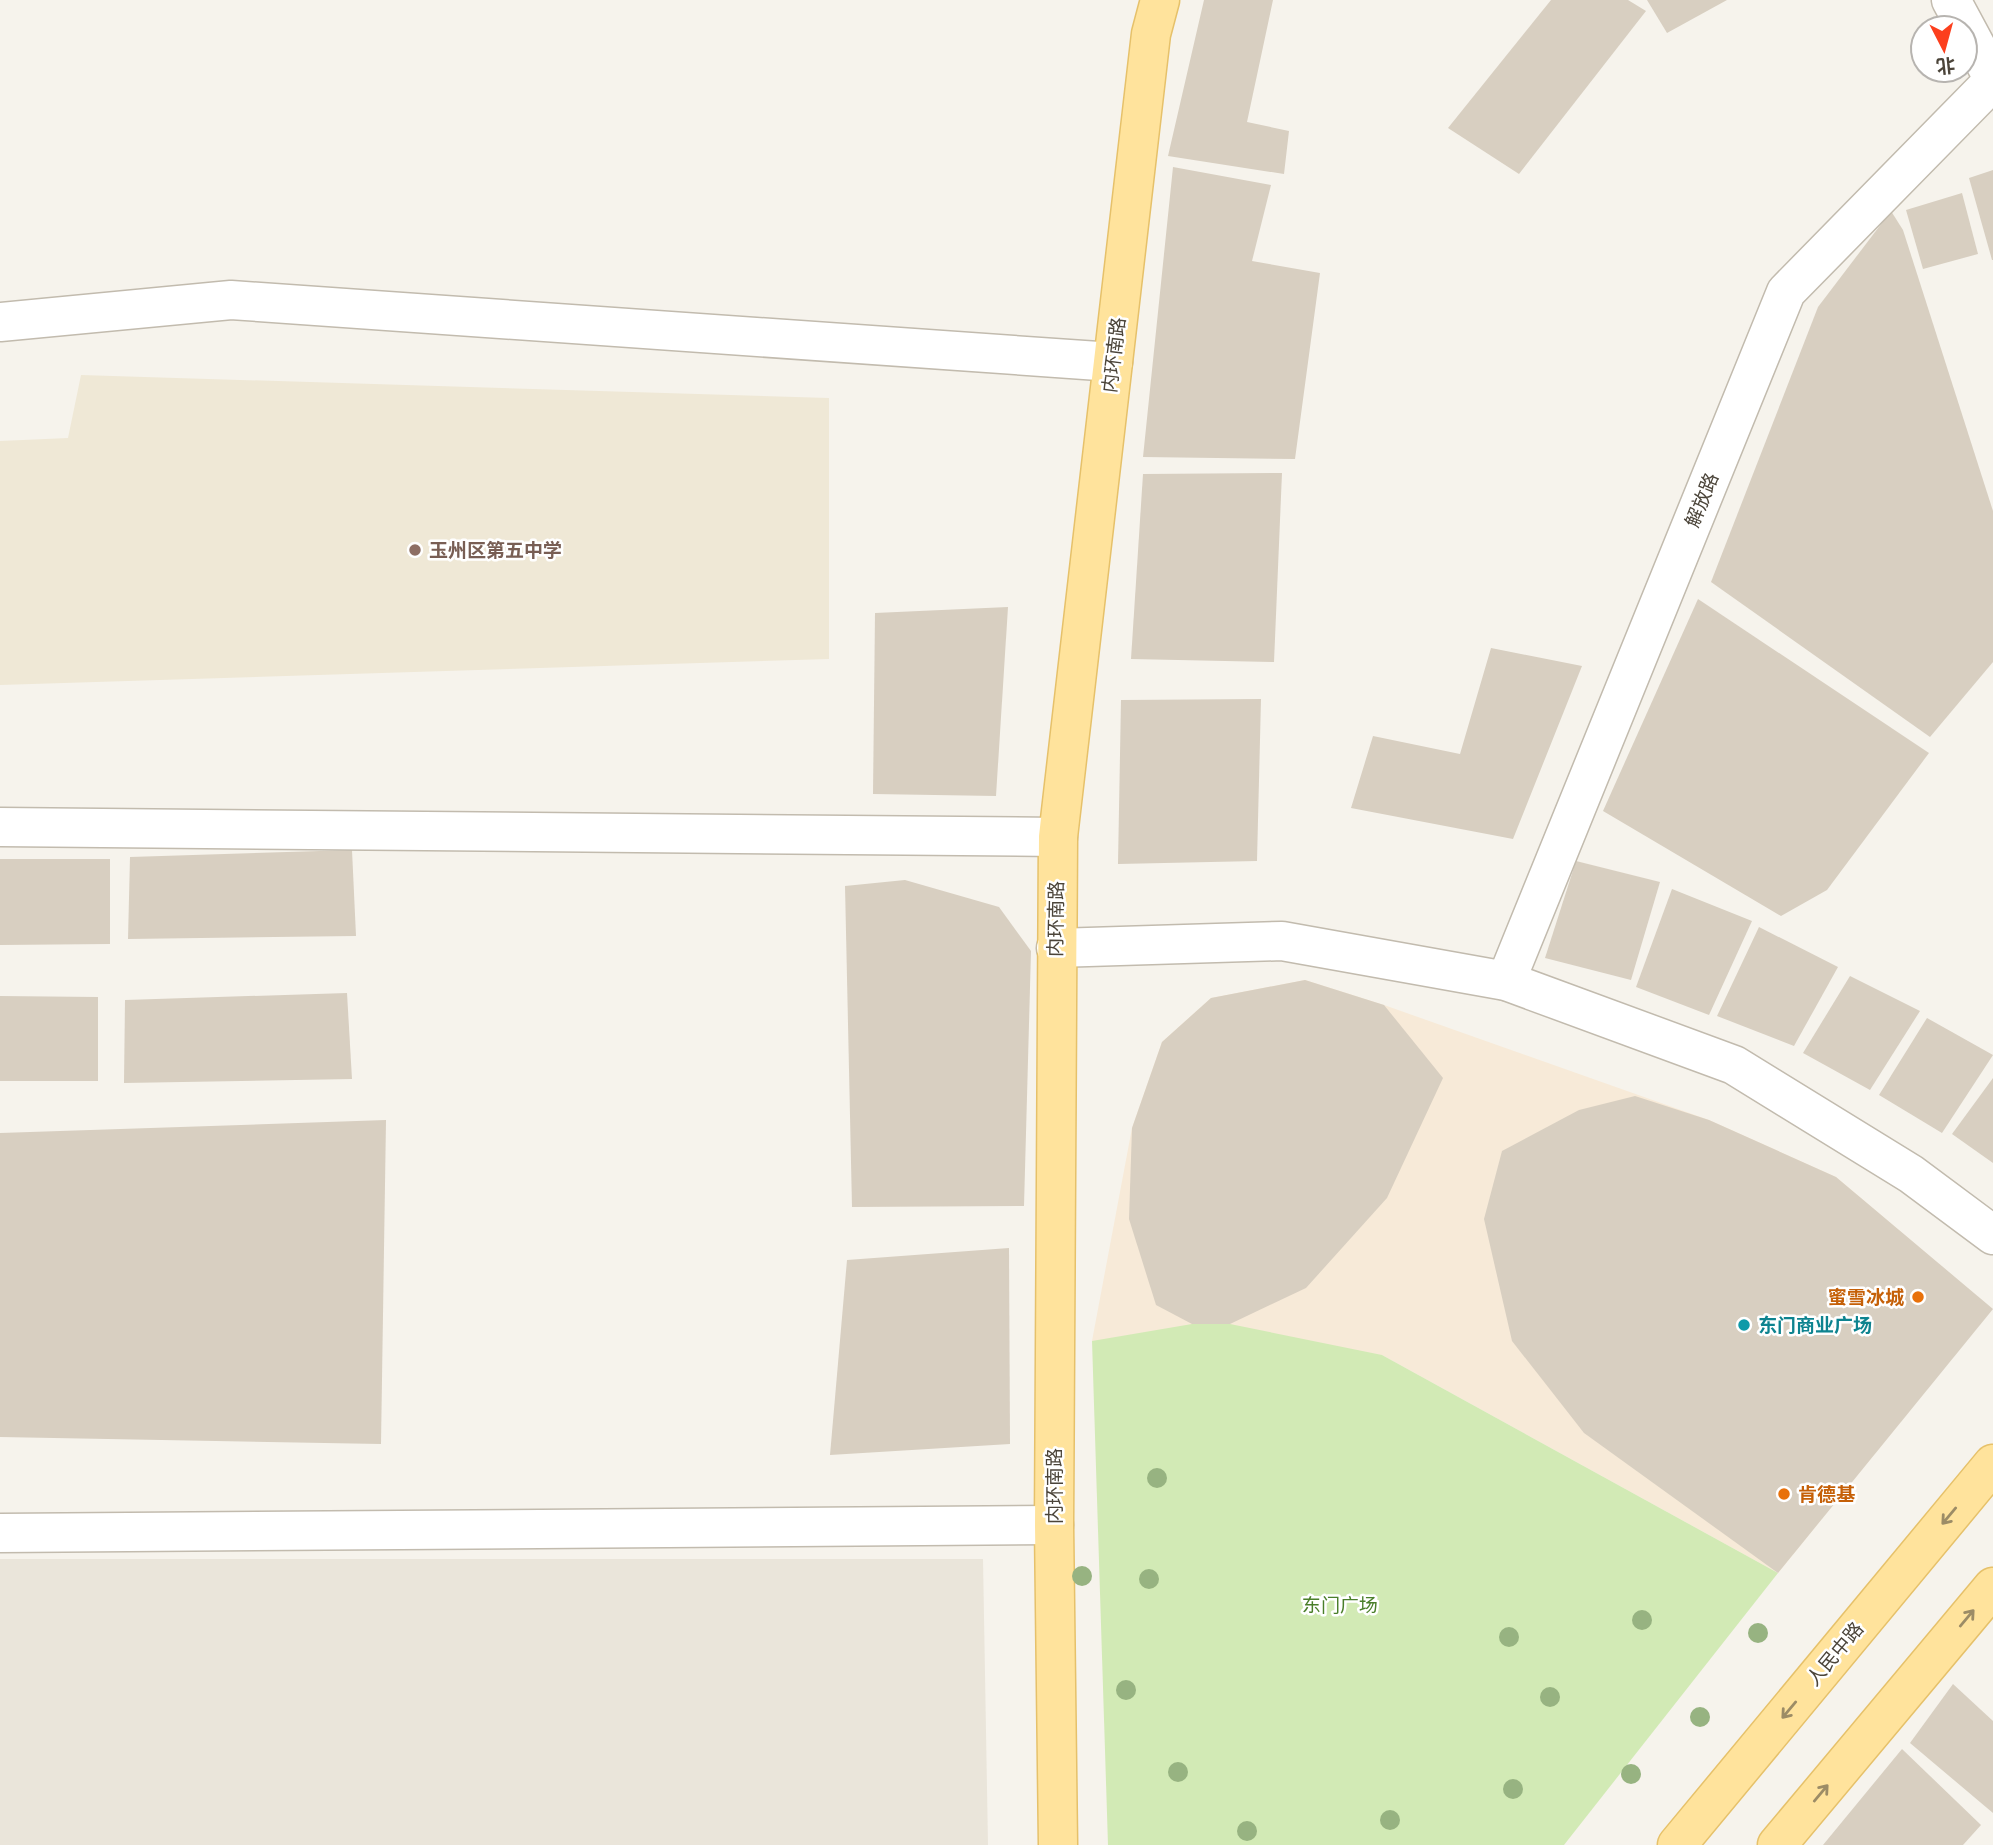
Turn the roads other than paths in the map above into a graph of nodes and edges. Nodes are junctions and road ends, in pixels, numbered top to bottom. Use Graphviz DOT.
graph roads {
  1 [pos="1160,0"];
  2 [pos="1951,0"];
  3 [pos="1993,80"];
  4 [pos="0,322"];
  5 [pos="1113,362"];
  6 [pos="0,827"];
  7 [pos="1058,837"];
  8 [pos="1056,948"];
  9 [pos="1506,981"];
  10 [pos="1993,1235"];
  11 [pos="1993,1464"];
  12 [pos="1054,1525"];
  13 [pos="0,1533"];
  14 [pos="1993,1587"];
  15 [pos="1058,1845"];
  16 [pos="1677,1845"];
  17 [pos="1777,1845"];
  1 -- 5 [label="main road, 内环南路"];
  2 -- 3 [label="street"];
  3 -- 9 [label="street, 解放路"];
  4 -- 5 [label="street"];
  5 -- 7 [label="main road, 内环南路"];
  6 -- 7 [label="street"];
  7 -- 8 [label="main road, 内环南路"];
  8 -- 9 [label="street"];
  8 -- 12 [label="main road, 内环南路"];
  9 -- 10 [label="street"];
  11 -- 16 [label="main road, 人民中路, one-way"];
  12 -- 13 [label="street"];
  12 -- 15 [label="main road, 内环南路"];
  17 -- 14 [label="main road, one-way"];
}
